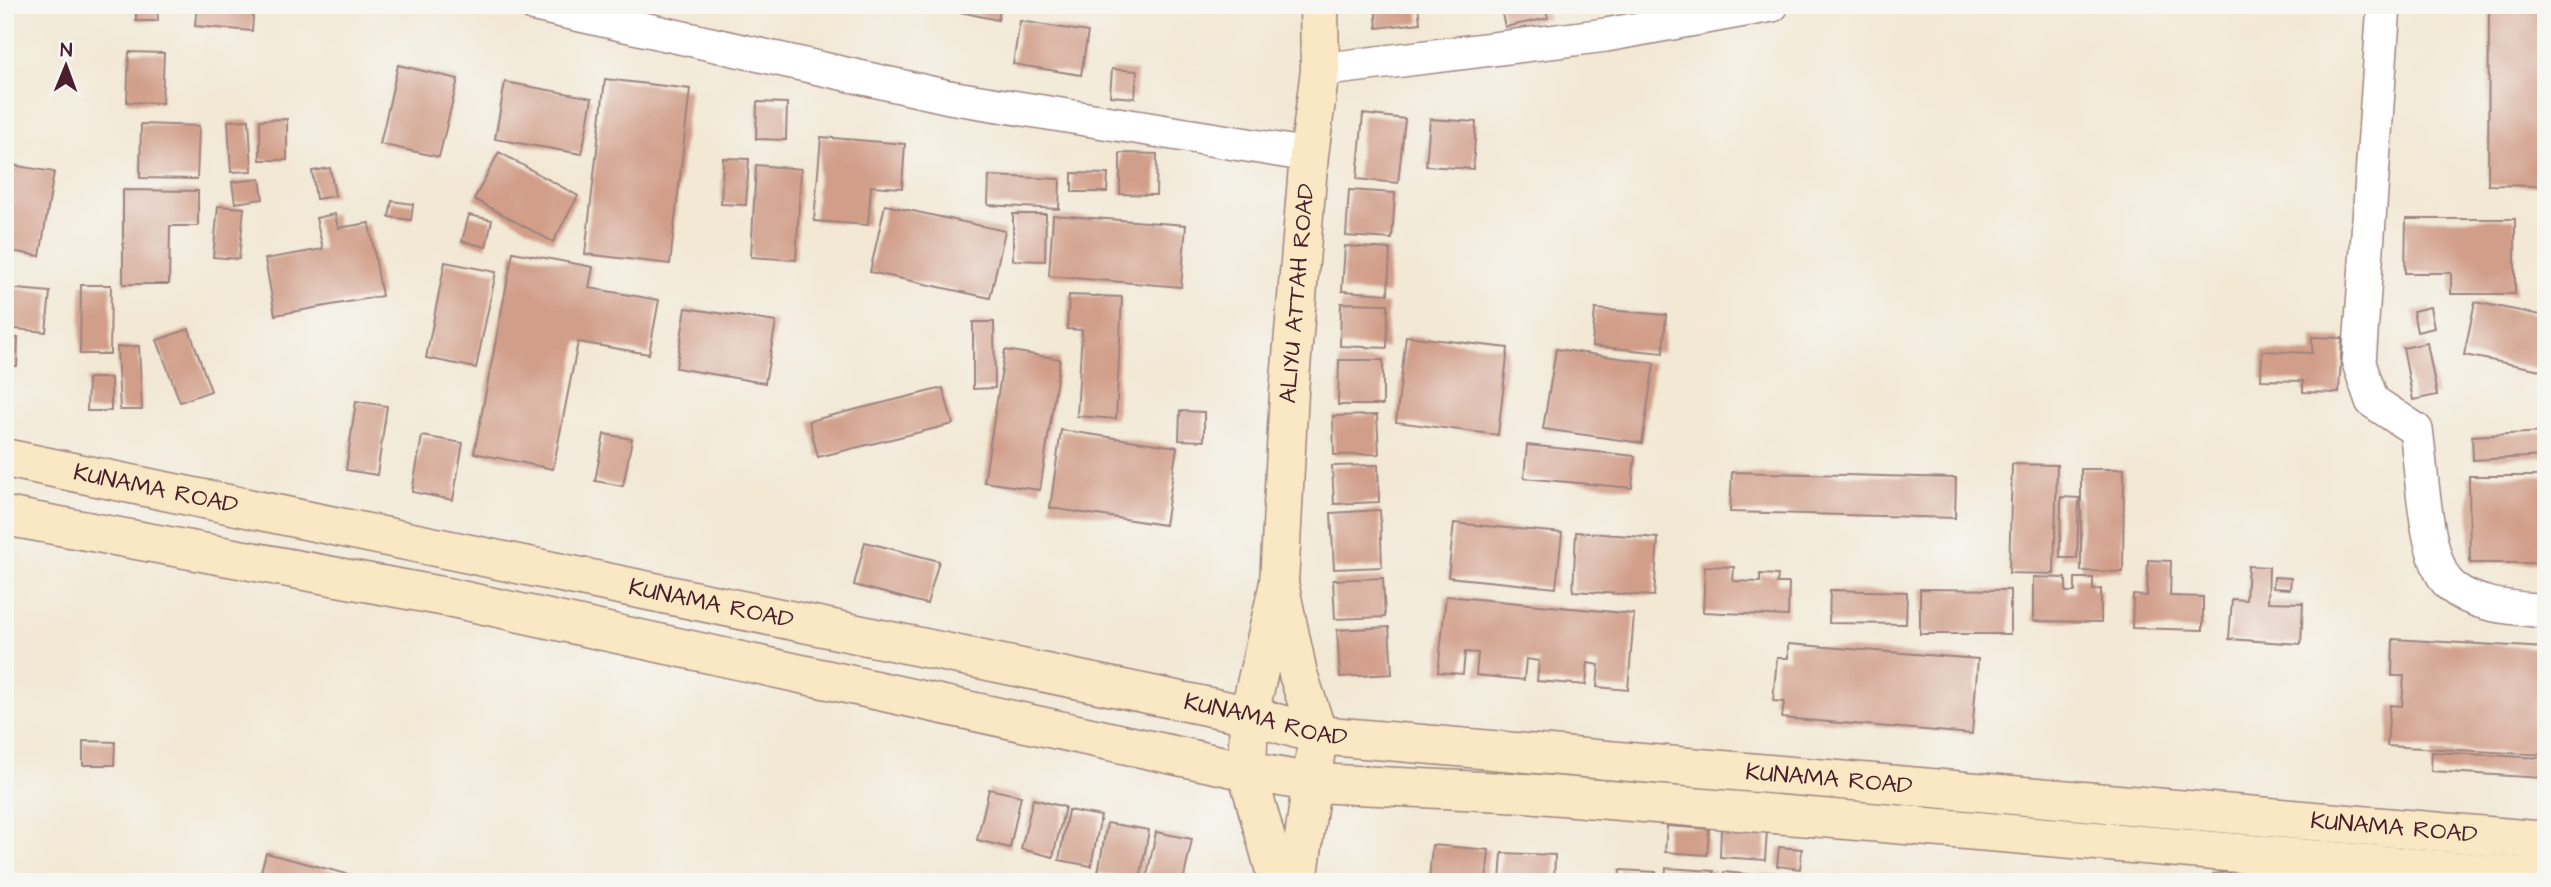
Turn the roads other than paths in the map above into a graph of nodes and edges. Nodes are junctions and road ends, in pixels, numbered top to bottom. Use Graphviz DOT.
graph roads {
  1 [pos="535,5"];
  2 [pos="1319,5"];
  3 [pos="1772,5"];
  4 [pos="2384,5"];
  5 [pos="1320,70"];
  6 [pos="1309,155"];
  7 [pos="5,458"];
  8 [pos="5,516"];
  9 [pos="1279,583"];
  10 [pos="2546,611"];
  11 [pos="1249,715"];
  12 [pos="1318,735"];
  13 [pos="1247,772"];
  14 [pos="1314,783"];
  15 [pos="2546,841"];
  16 [pos="2546,879"];
  17 [pos="1278,882"];
  18 [pos="1298,882"];
  1 -- 6 [label="street"];
  2 -- 5 [label="main road, ALIYU ATTAH ROAD"];
  3 -- 5 [label="street"];
  4 -- 10 [label="street"];
  5 -- 6 [label="main road, ALIYU ATTAH ROAD"];
  6 -- 9 [label="main road, ALIYU ATTAH ROAD"];
  7 -- 11 [label="main road, KUNAMA ROAD"];
  8 -- 13 [label="main road, KUNAMA ROAD"];
  9 -- 11 [label="main road, ALIYU ATTAH ROAD"];
  9 -- 12 [label="main road, ALIYU ATTAH ROAD"];
  11 -- 12 [label="main road, KUNAMA ROAD"];
  11 -- 13 [label="main road, ALIYU ATTAH ROAD"];
  12 -- 14 [label="main road, ALIYU ATTAH ROAD"];
  12 -- 15 [label="main road, KUNAMA ROAD"];
  13 -- 14 [label="main road, KUNAMA ROAD"];
  13 -- 17 [label="main road, ALIYU ATTAH ROAD"];
  14 -- 16 [label="main road, KUNAMA ROAD"];
  14 -- 18 [label="main road, ALIYU ATTAH ROAD"];
}
